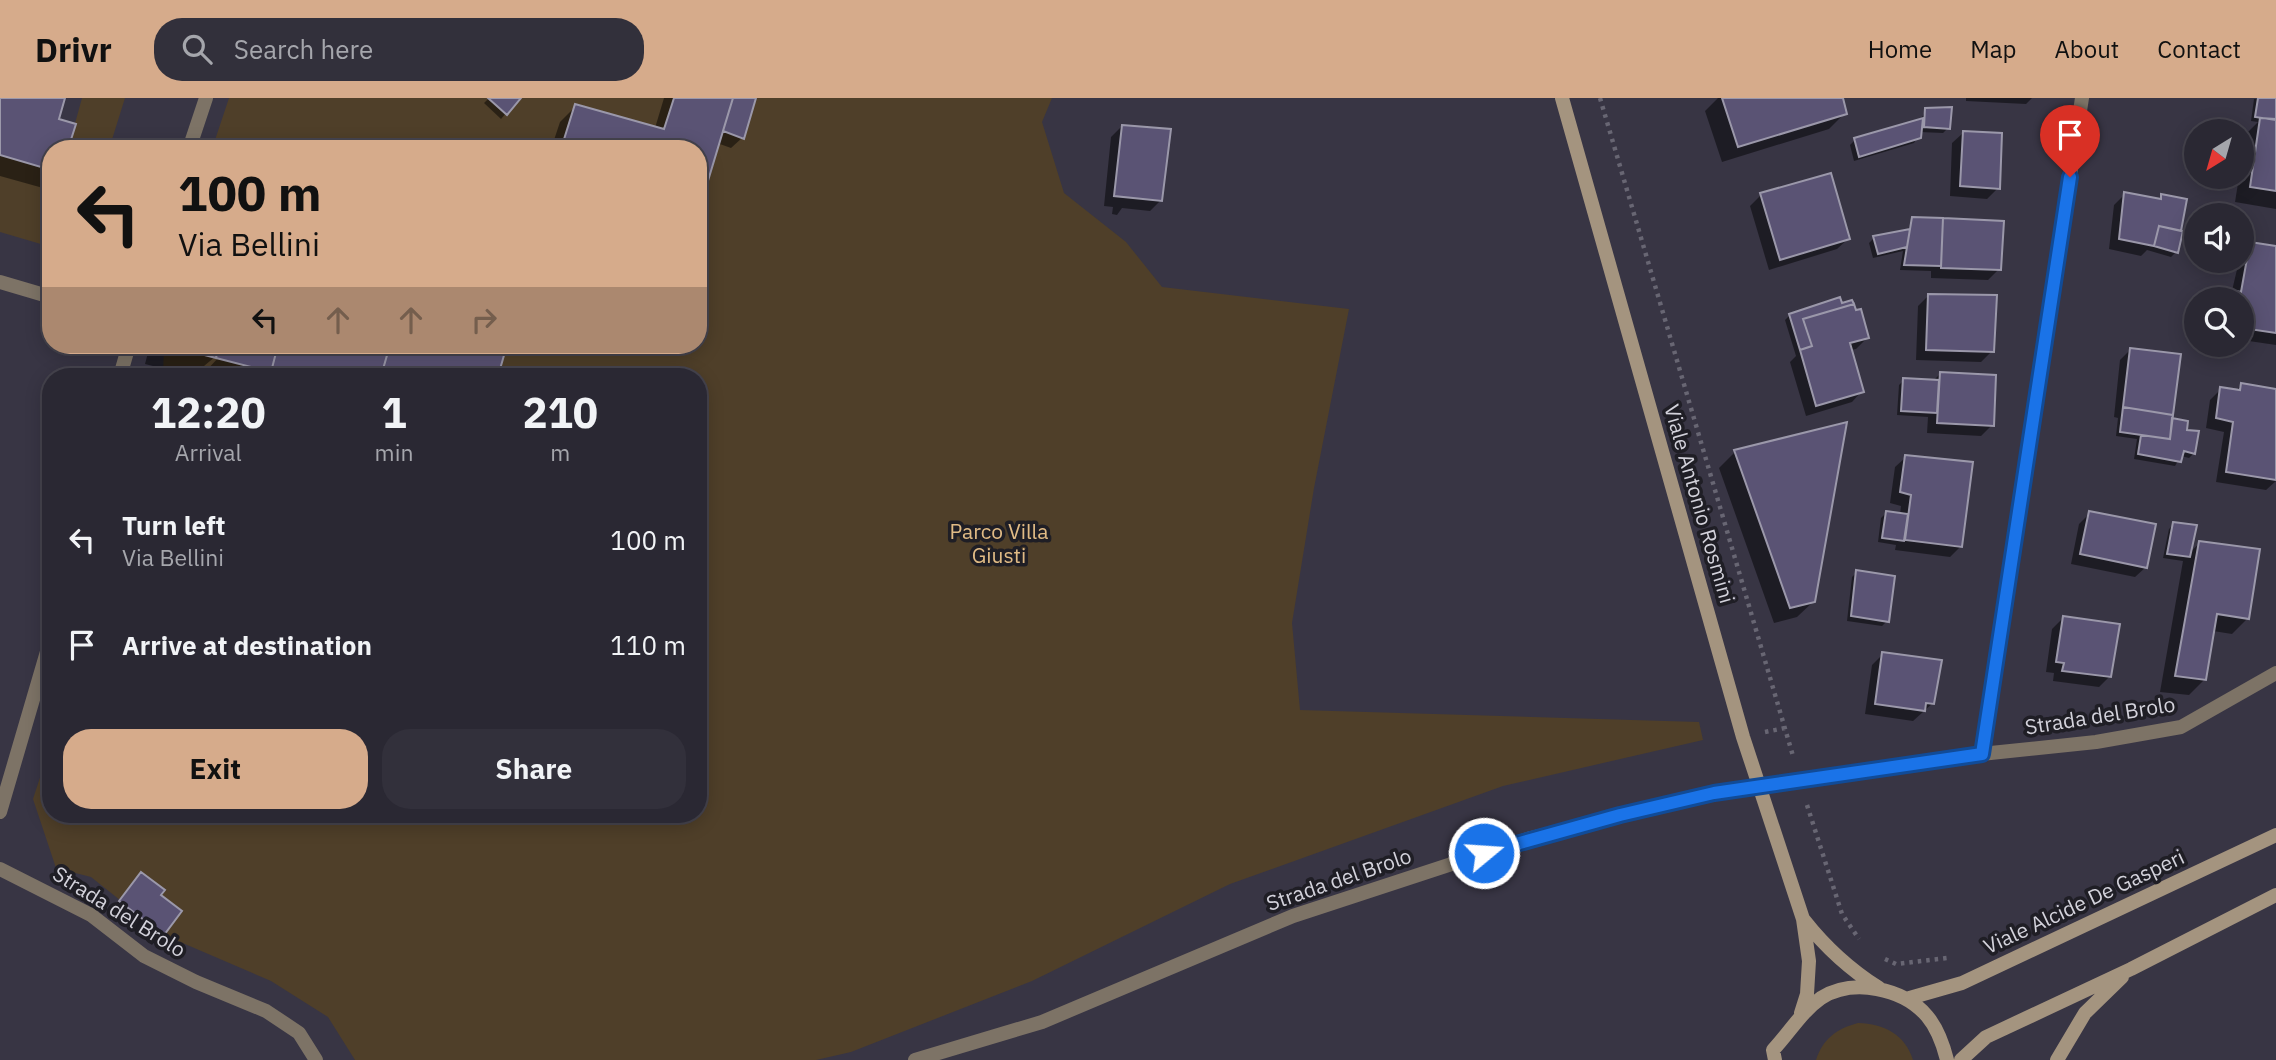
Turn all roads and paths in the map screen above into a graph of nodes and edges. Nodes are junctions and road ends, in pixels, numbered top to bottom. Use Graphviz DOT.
graph roads {
  1 [pos="205,98"];
  2 [pos="1562,98"];
  3 [pos="1600,98"];
  4 [pos="2082,98"];
  5 [pos="193,140"];
  6 [pos="0,282"];
  7 [pos="42,295"];
  8 [pos="42,669"];
  9 [pos="2276,673"];
  10 [pos="1982,754"];
  11 [pos="1800,781"];
  12 [pos="1760,787"];
  13 [pos="0,812"];
  14 [pos="2276,835"];
  15 [pos="0,869"];
  16 [pos="2276,895"];
  17 [pos="1803,919"];
  18 [pos="1866,947"];
  19 [pos="1874,956"];
  20 [pos="2131,969"];
  21 [pos="1962,983"];
  22 [pos="1880,989"];
  23 [pos="1906,999"];
  24 [pos="1801,1013"];
  25 [pos="1770,1057"];
  26 [pos="316,1060"];
  27 [pos="915,1060"];
  28 [pos="1947,1060"];
  29 [pos="1961,1060"];
  30 [pos="2057,1060"];
  1 -- 5 [label="street"];
  2 -- 12 [label="main road, Viale Antonio Rosmini"];
  3 -- 11 [label="path"];
  4 -- 10 [label="street"];
  6 -- 7 [label="street"];
  8 -- 13 [label="street"];
  9 -- 10 [label="street, Strada del Brolo"];
  10 -- 11 [label="street, Strada del Brolo"];
  11 -- 12 [label="street, Strada del Brolo"];
  11 -- 18 [label="path"];
  12 -- 17 [label="main road, Viale Antonio Rosmini"];
  12 -- 27 [label="street, Strada del Brolo"];
  14 -- 21 [label="main road, Viale Alcide De Gasperi"];
  15 -- 26 [label="street, Strada del Brolo"];
  16 -- 20 [label="main road"];
  17 -- 22 [label="main road, Viale Antonio Rosmini"];
  17 -- 24 [label="main road, Viale Antonio Rosmini"];
  19 -- 21 [label="path"];
  20 -- 29 [label="main road"];
  20 -- 30 [label="main road"];
  21 -- 23 [label="main road, Viale Alcide De Gasperi"];
  22 -- 23 [label="main road"];
  22 -- 24 [label="main road"];
  23 -- 28 [label="main road"];
  24 -- 25 [label="main road"];
}
